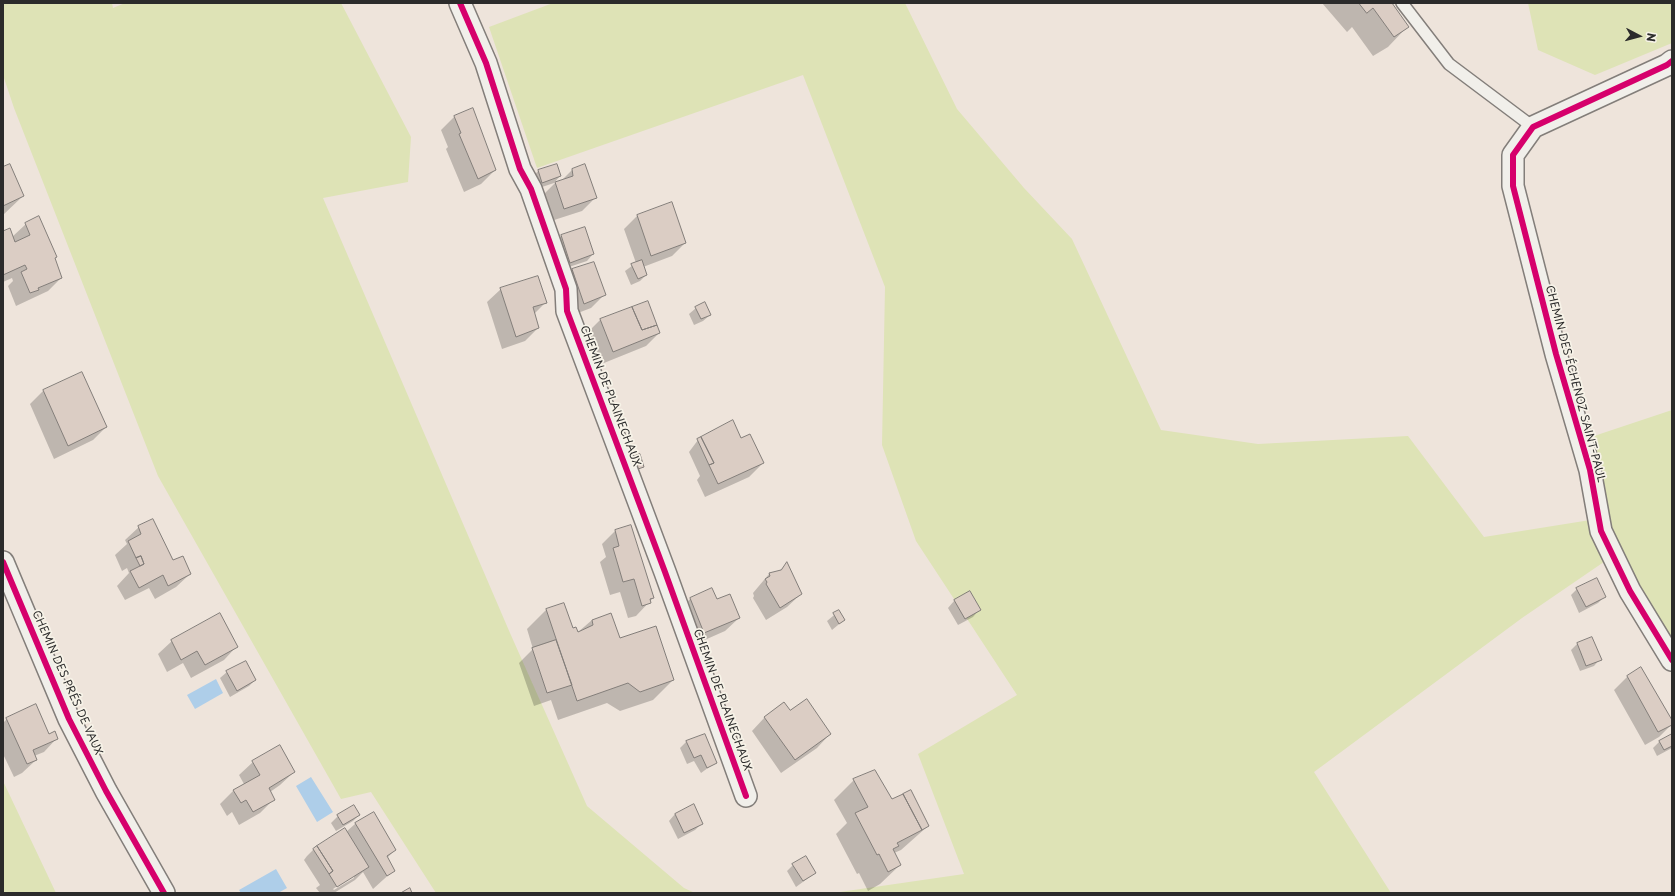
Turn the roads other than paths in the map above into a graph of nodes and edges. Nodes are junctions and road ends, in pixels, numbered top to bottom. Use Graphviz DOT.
graph roads {
  1 [pos="460,3"];
  2 [pos="1402,3"];
  3 [pos="1672,61"];
  4 [pos="1533,127"];
  5 [pos="3,562"];
  6 [pos="1672,660"];
  7 [pos="746,796"];
  8 [pos="164,893"];
  1 -- 7 [label="street, CHEMIN DE PLAINECHAUX"];
  2 -- 4 [label="lane"];
  3 -- 4 [label="street"];
  4 -- 6 [label="street, CHEMIN DES ÉCHENOZ SAINT-PAUL"];
  5 -- 8 [label="street, CHEMIN DES PRÉS DE VAUX"];
}
